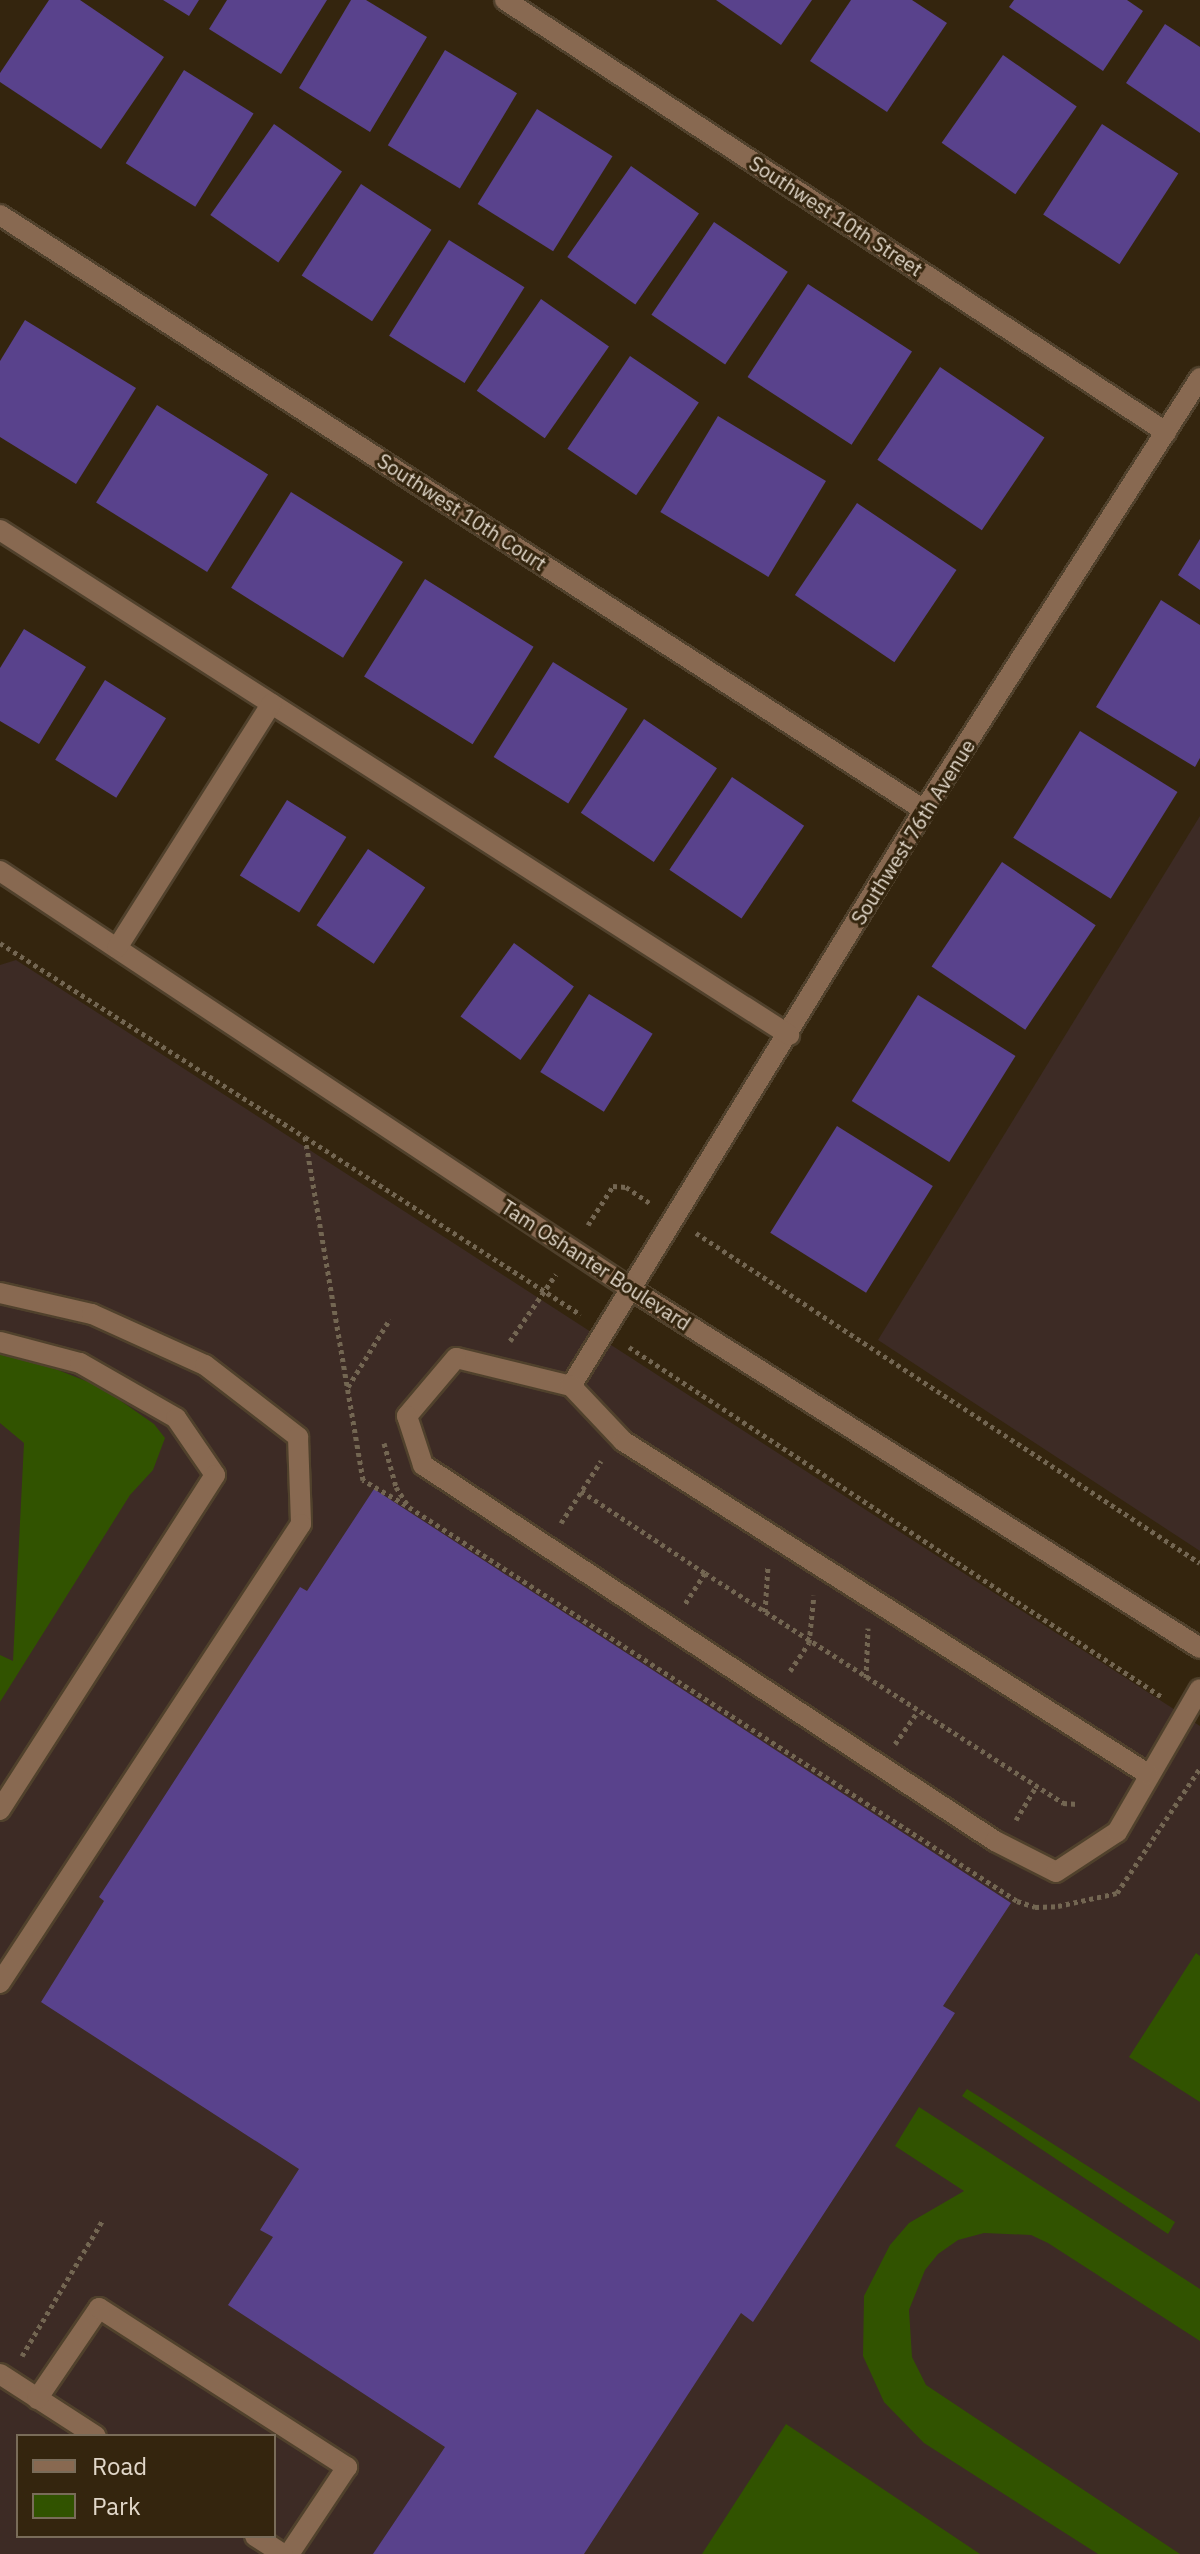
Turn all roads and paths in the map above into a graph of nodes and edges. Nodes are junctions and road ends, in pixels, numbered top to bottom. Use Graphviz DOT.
graph roads {
  1 [pos="505,0"];
  2 [pos="0,215"];
  3 [pos="1200,378"];
  4 [pos="1166,432"];
  5 [pos="0,530"];
  6 [pos="271,704"];
  7 [pos="924,810"];
  8 [pos="0,871"];
  9 [pos="0,943"];
  10 [pos="117,948"];
  11 [pos="789,1035"];
  12 [pos="305,1137"];
  13 [pos="743,1263"];
  14 [pos="634,1291"];
  15 [pos="0,1293"];
  16 [pos="390,1319"];
  17 [pos="607,1332"];
  18 [pos="0,1342"];
  19 [pos="571,1386"];
  20 [pos="347,1388"];
  21 [pos="617,1435"];
  22 [pos="581,1491"];
  23 [pos="409,1507"];
  24 [pos="770,1535"];
  25 [pos="547,1546"];
  26 [pos="1200,1563"];
  27 [pos="817,1564"];
  28 [pos="705,1573"];
  29 [pos="525,1582"];
  30 [pos="869,1597"];
  31 [pos="765,1613"];
  32 [pos="670,1627"];
  33 [pos="809,1643"];
  34 [pos="1200,1648"];
  35 [pos="648,1662"];
  36 [pos="866,1679"];
  37 [pos="1200,1689"];
  38 [pos="773,1695"];
  39 [pos="1186,1713"];
  40 [pos="751,1728"];
  41 [pos="1148,1774"];
  42 [pos="1078,1804"];
  43 [pos="0,1810"];
  44 [pos="0,1983"];
  45 [pos="102,2221"];
  46 [pos="4,2376"];
  47 [pos="37,2399"];
  48 [pos="93,2434"];
  49 [pos="258,2538"];
  50 [pos="283,2554"];
  51 [pos="289,2554"];
  1 -- 4 [label="street, Southwest 10th Street"];
  2 -- 7 [label="street, Southwest 10th Court"];
  3 -- 4 [label="street, Southwest 76th Avenue"];
  4 -- 7 [label="street, Southwest 76th Avenue"];
  5 -- 6 [label="street"];
  6 -- 10 [label="street"];
  6 -- 11 [label="street"];
  7 -- 11 [label="street, Southwest 76th Avenue"];
  8 -- 10 [label="street, Tam Oshanter Boulevard"];
  9 -- 12 [label="path"];
  10 -- 14 [label="street, Tam Oshanter Boulevard"];
  11 -- 14 [label="street, Southwest 76th Avenue"];
  12 -- 17 [label="path"];
  12 -- 20 [label="path"];
  13 -- 26 [label="path"];
  14 -- 17 [label="street, Southwest 76th Avenue"];
  14 -- 34 [label="street, Tam Oshanter Boulevard"];
  15 -- 44 [label="street"];
  16 -- 20 [label="path"];
  17 -- 19 [label="street, Southwest 76th Avenue"];
  17 -- 39 [label="path"];
  18 -- 43 [label="street"];
  19 -- 21 [label="street"];
  19 -- 25 [label="street"];
  20 -- 23 [label="path"];
  21 -- 22 [label="path"];
  21 -- 24 [label="street"];
  22 -- 25 [label="path"];
  22 -- 28 [label="path"];
  24 -- 27 [label="street"];
  24 -- 31 [label="path"];
  25 -- 29 [label="path"];
  25 -- 32 [label="street"];
  27 -- 30 [label="street"];
  27 -- 33 [label="path"];
  28 -- 31 [label="path"];
  28 -- 32 [label="path"];
  30 -- 36 [label="path"];
  30 -- 41 [label="street"];
  31 -- 33 [label="path"];
  32 -- 35 [label="path"];
  32 -- 38 [label="street"];
  33 -- 36 [label="path"];
  33 -- 38 [label="path"];
  36 -- 42 [label="path"];
  37 -- 39 [label="street"];
  38 -- 40 [label="path"];
  38 -- 41 [label="street"];
  39 -- 41 [label="street"];
  45 -- 46 [label="path"];
  46 -- 47 [label="street"];
  47 -- 48 [label="street"];
  47 -- 51 [label="street"];
  49 -- 50 [label="street"];
}
